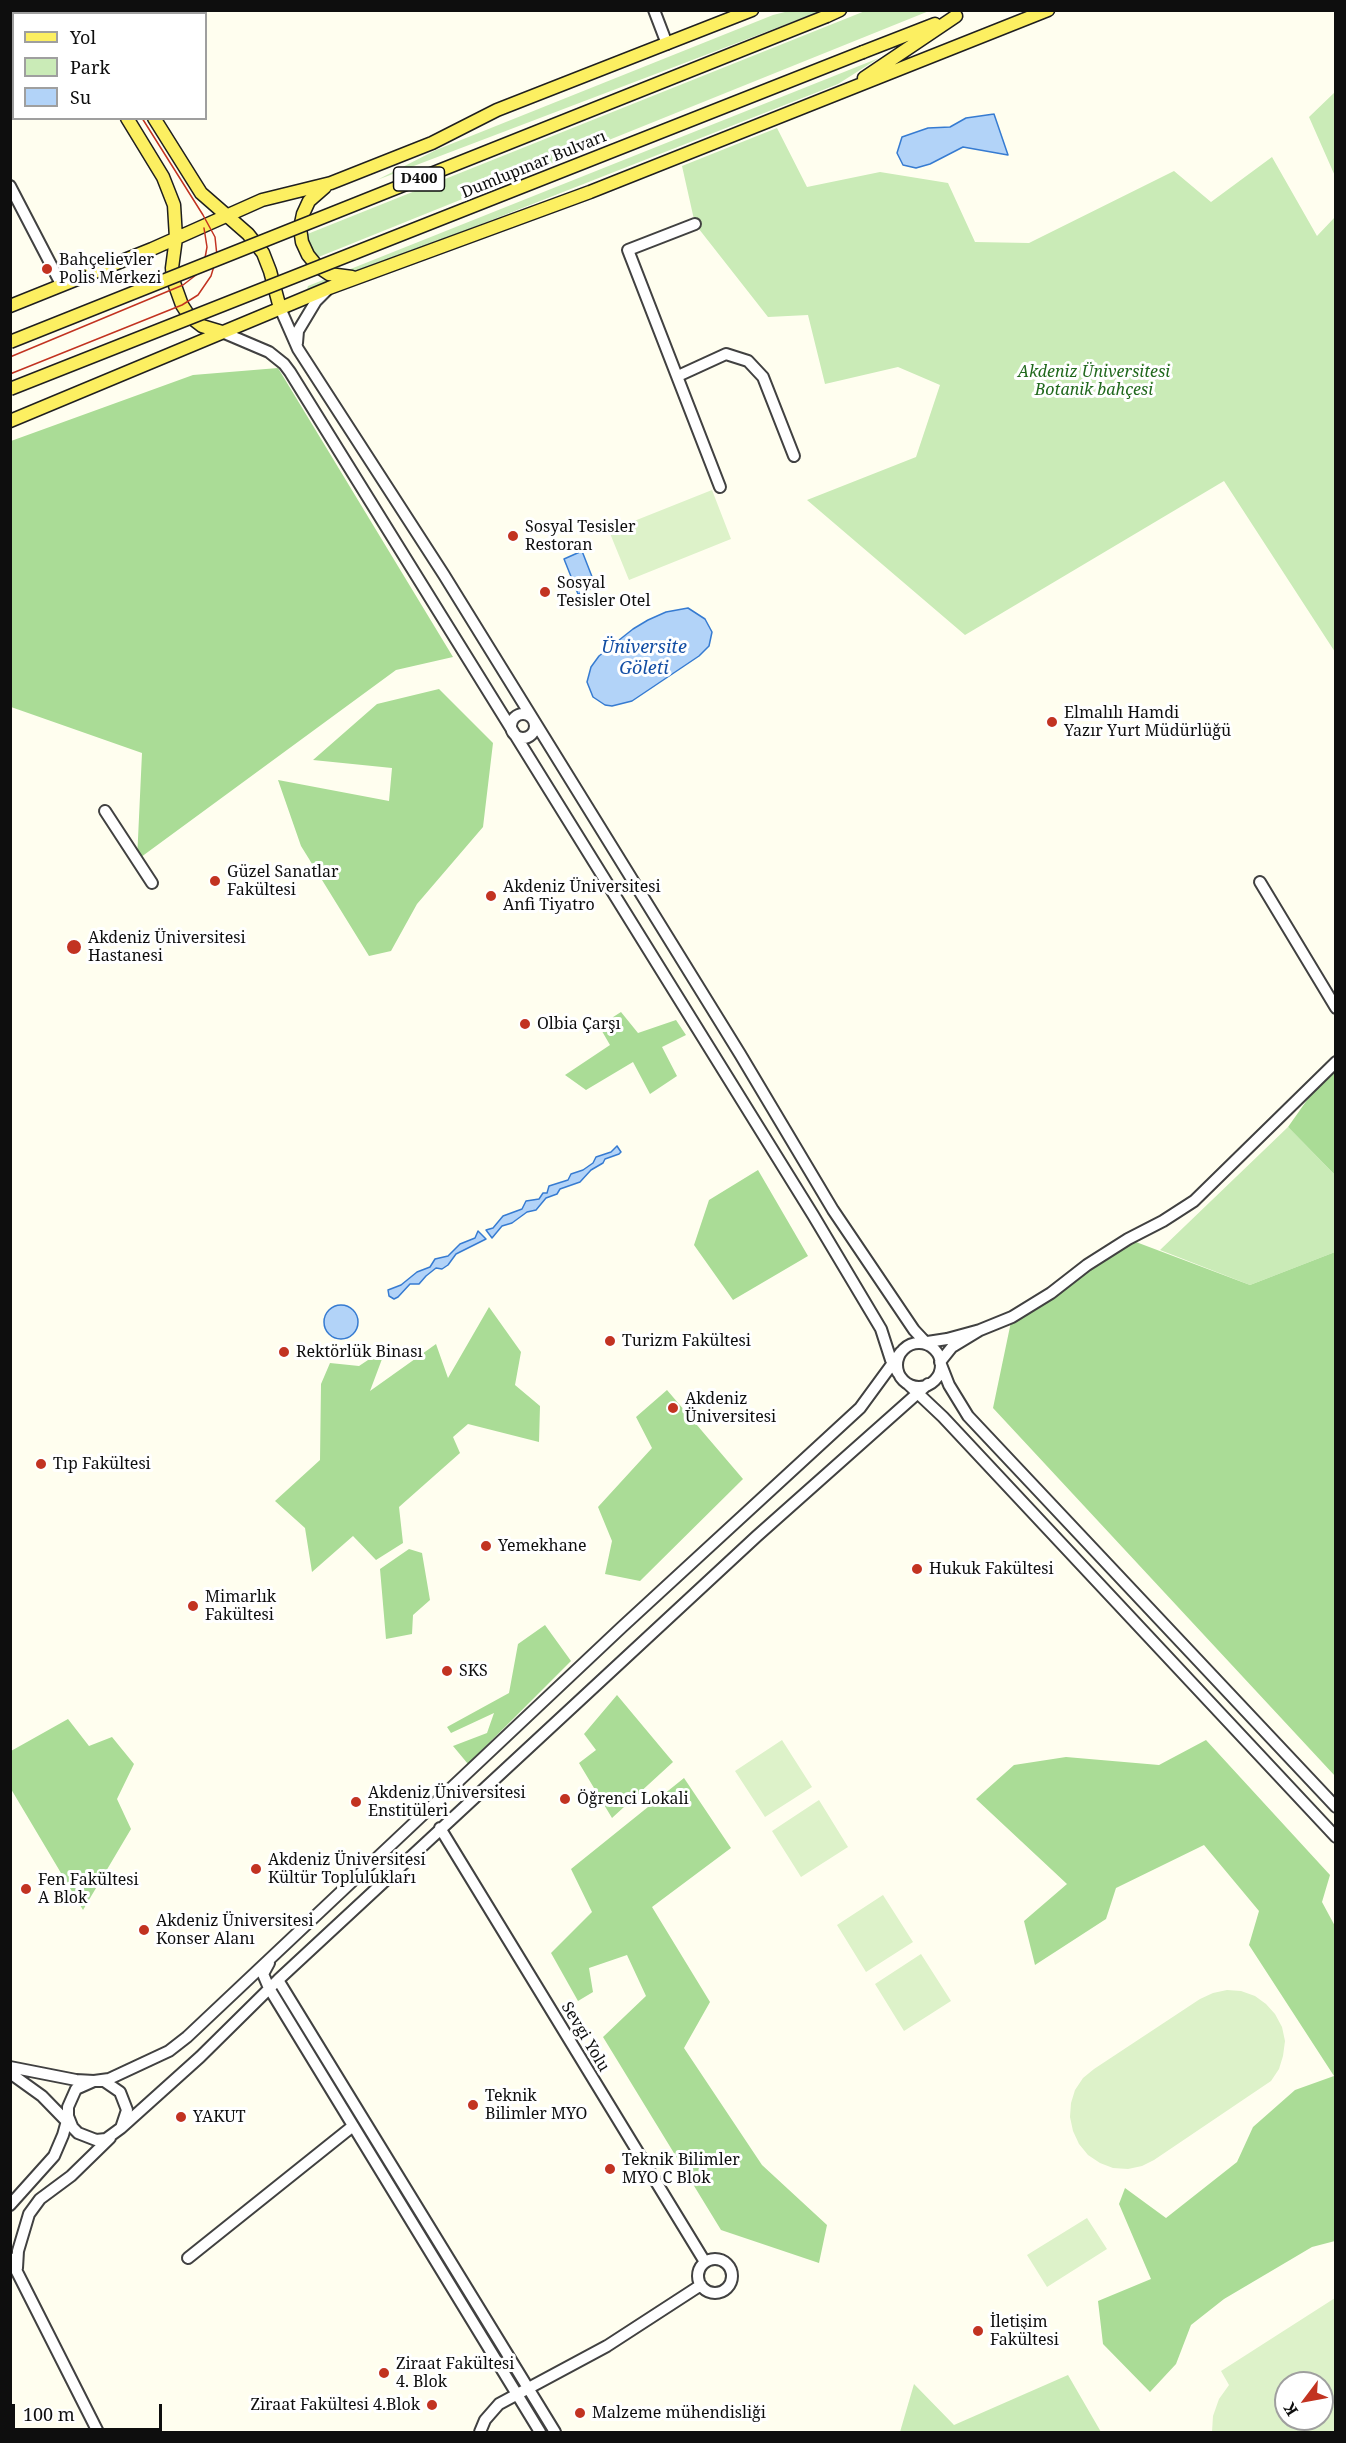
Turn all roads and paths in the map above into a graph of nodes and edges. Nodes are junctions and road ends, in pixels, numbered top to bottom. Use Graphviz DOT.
graph roads {
  1 [pos="654,10"];
  2 [pos="752,10"];
  3 [pos="840,10"];
  4 [pos="969,10"];
  5 [pos="1041,12"];
  6 [pos="956,16"];
  7 [pos="667,44"];
  8 [pos="846,90"];
  9 [pos="128,120"];
  10 [pos="155,120"];
  11 [pos="331,183"];
  12 [pos="10,186"];
  13 [pos="226,215"];
  14 [pos="695,224"];
  15 [pos="176,238"];
  16 [pos="357,278"];
  17 [pos="61,284"];
  18 [pos="329,288"];
  19 [pos="10,306"];
  20 [pos="280,308"];
  21 [pos="222,332"];
  22 [pos="10,342"];
  23 [pos="298,349"];
  24 [pos="678,376"];
  25 [pos="10,389"];
  26 [pos="10,421"];
  27 [pos="794,456"];
  28 [pos="720,487"];
  29 [pos="390,492"];
  30 [pos="372,502"];
  31 [pos="533,720"];
  32 [pos="513,733"];
  33 [pos="105,811"];
  34 [pos="1260,882"];
  35 [pos="152,883"];
  36 [pos="1335,1008"];
  37 [pos="1335,1062"];
  38 [pos="980,1330"];
  39 [pos="925,1343"];
  40 [pos="901,1352"];
  41 [pos="892,1362"];
  42 [pos="940,1362"];
  43 [pos="898,1373"];
  44 [pos="908,1384"];
  45 [pos="928,1384"];
  46 [pos="918,1393"];
  47 [pos="1335,1807"];
  48 [pos="440,1828"];
  49 [pos="1335,1837"];
  50 [pos="288,1941"];
  51 [pos="278,1980"];
  52 [pos="269,1988"];
  53 [pos="10,2067"];
  54 [pos="10,2073"];
  55 [pos="94,2081"];
  56 [pos="69,2121"];
  57 [pos="353,2126"];
  58 [pos="118,2131"];
  59 [pos="10,2205"];
  60 [pos="10,2258"];
  61 [pos="188,2258"];
  62 [pos="705,2262"];
  63 [pos="16,2271"];
  64 [pos="701,2285"];
  65 [pos="527,2387"];
  66 [pos="516,2394"];
  67 [pos="96,2431"];
  68 [pos="480,2433"];
  69 [pos="540,2433"];
  70 [pos="555,2433"];
  1 -- 7 [label="street"];
  2 -- 7 [label="main road"];
  3 -- 22 [label="main road, Dumlupınar Bulvarı / D400, bridge"];
  4 -- 6 [label="main road, Dumlupınar Bulvarı"];
  5 -- 8 [label="main road"];
  6 -- 8 [label="main road"];
  6 -- 25 [label="main road, Dumlupınar Bulvarı, bridge"];
  7 -- 11 [label="main road"];
  8 -- 16 [label="main road"];
  9 -- 15 [label="main road"];
  10 -- 13 [label="main road"];
  11 -- 13 [label="main road"];
  11 -- 16 [label="main road"];
  12 -- 17 [label="street"];
  13 -- 15 [label="main road"];
  13 -- 20 [label="main road"];
  14 -- 24 [label="street"];
  15 -- 17 [label="main road"];
  15 -- 21 [label="main road"];
  16 -- 18 [label="main road"];
  17 -- 19 [label="main road"];
  18 -- 20 [label="main road"];
  18 -- 23 [label="street"];
  20 -- 21 [label="main road"];
  20 -- 23 [label="street"];
  21 -- 26 [label="main road"];
  21 -- 30 [label="street"];
  23 -- 29 [label="street"];
  24 -- 27 [label="street"];
  24 -- 28 [label="street"];
  29 -- 30 [label="street"];
  29 -- 31 [label="street"];
  30 -- 32 [label="street"];
  31 -- 32 [label="street"];
  31 -- 32 [label="street"];
  31 -- 39 [label="street"];
  32 -- 41 [label="street"];
  33 -- 35 [label="street"];
  34 -- 36 [label="street"];
  37 -- 38 [label="street"];
  38 -- 39 [label="street"];
  38 -- 42 [label="street"];
  39 -- 40 [label="street"];
  39 -- 42 [label="street"];
  40 -- 41 [label="street"];
  40 -- 43 [label="street"];
  41 -- 43 [label="street"];
  41 -- 50 [label="street"];
  42 -- 45 [label="street"];
  42 -- 47 [label="street"];
  43 -- 44 [label="street"];
  44 -- 45 [label="street"];
  44 -- 46 [label="street"];
  45 -- 46 [label="street"];
  46 -- 48 [label="street"];
  46 -- 49 [label="street"];
  48 -- 51 [label="street"];
  48 -- 62 [label="street, Sevgi Yolu"];
  50 -- 52 [label="street"];
  50 -- 55 [label="street"];
  51 -- 52 [label="street"];
  51 -- 65 [label="street"];
  52 -- 57 [label="street"];
  52 -- 58 [label="street"];
  53 -- 55 [label="street"];
  54 -- 56 [label="street"];
  55 -- 56 [label="street"];
  55 -- 58 [label="street"];
  56 -- 58 [label="street"];
  56 -- 59 [label="street"];
  57 -- 61 [label="street"];
  57 -- 66 [label="street"];
  58 -- 63 [label="street"];
  60 -- 63 [label="street"];
  62 -- 64 [label="street"];
  62 -- 64 [label="street"];
  63 -- 67 [label="street"];
  64 -- 65 [label="street"];
  65 -- 66 [label="street"];
  65 -- 70 [label="street"];
  66 -- 68 [label="street"];
  66 -- 69 [label="street"];
}
